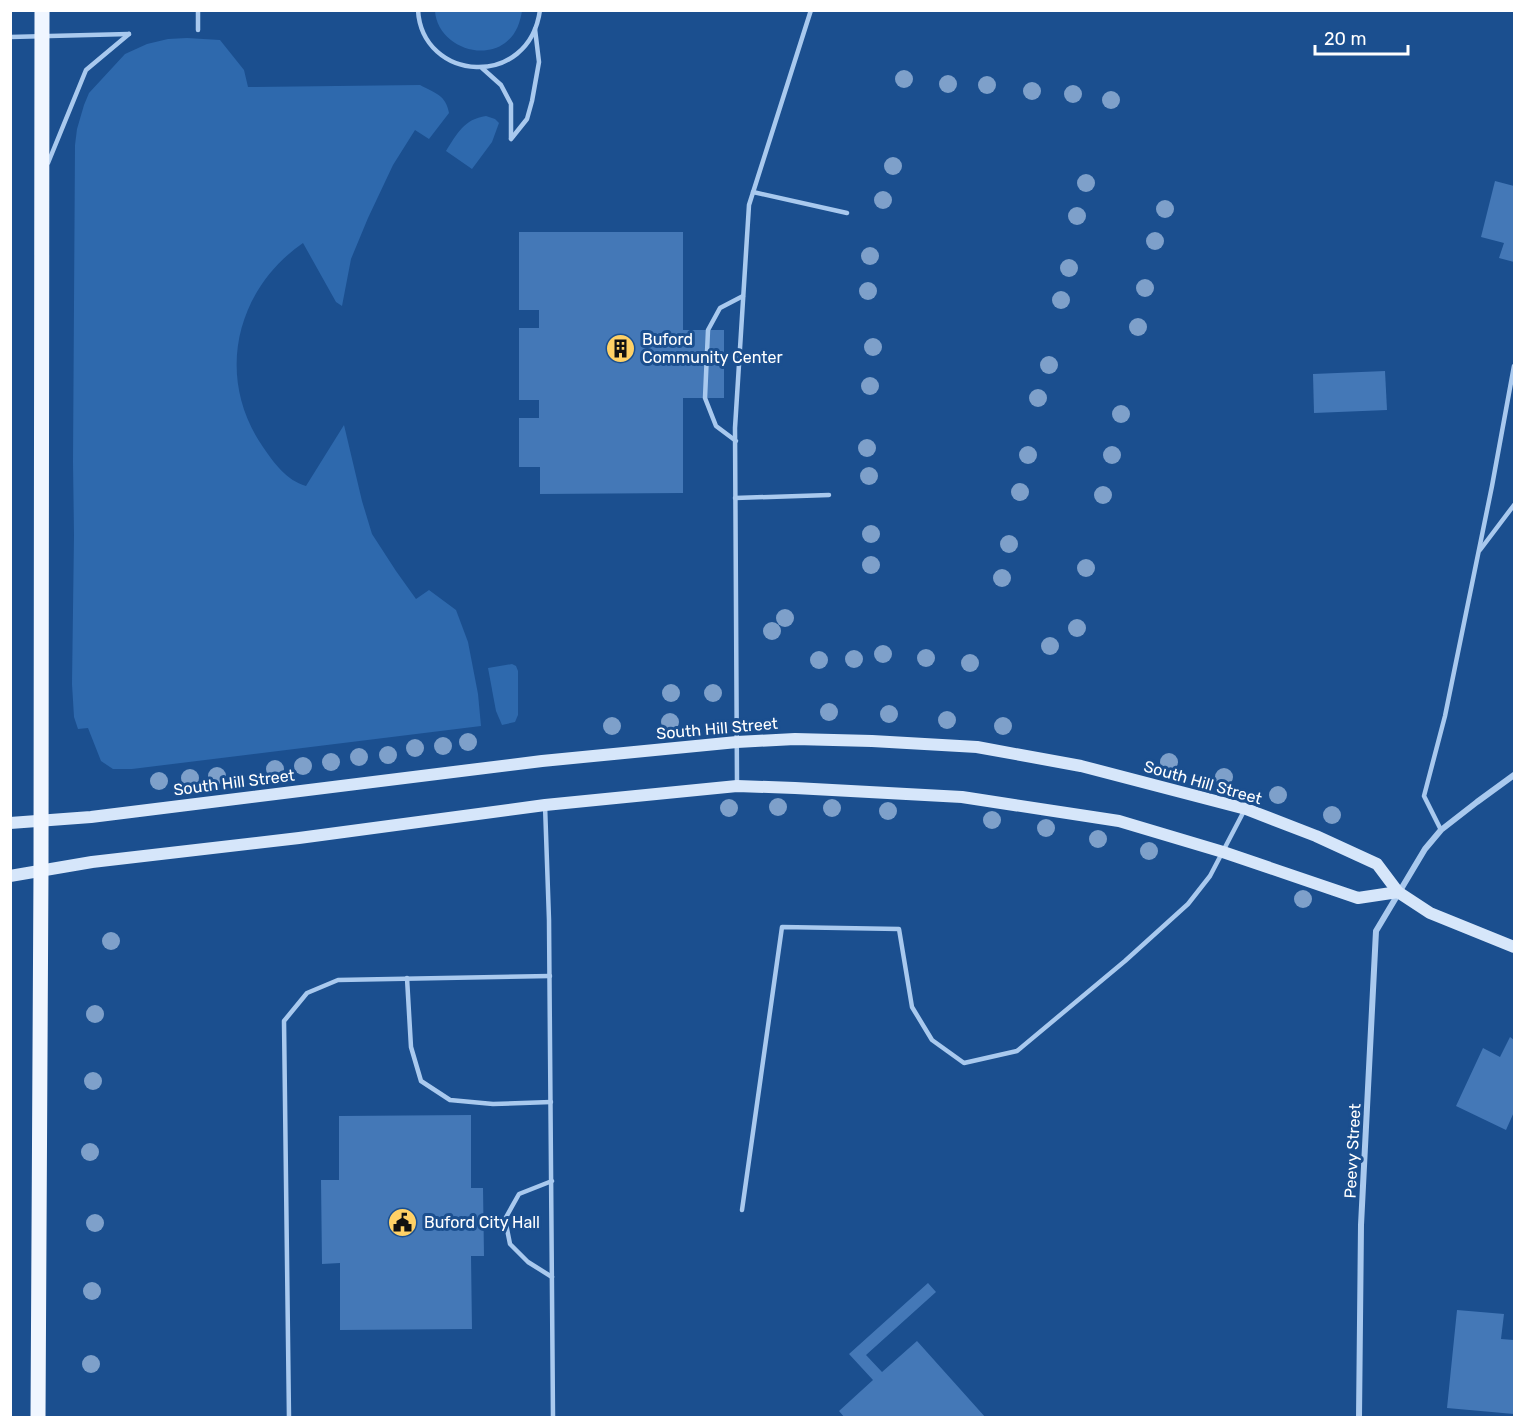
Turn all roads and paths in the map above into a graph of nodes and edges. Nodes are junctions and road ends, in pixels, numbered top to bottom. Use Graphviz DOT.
graph roads {
  1 [pos="42,10"];
  2 [pos="198,10"];
  3 [pos="418,10"];
  4 [pos="540,10"];
  5 [pos="811,10"];
  6 [pos="535,29"];
  7 [pos="198,30"];
  8 [pos="41,36"];
  9 [pos="10,37"];
  10 [pos="482,68"];
  11 [pos="41,183"];
  12 [pos="753,192"];
  13 [pos="847,213"];
  14 [pos="743,296"];
  15 [pos="1515,366"];
  16 [pos="735,441"];
  17 [pos="829,495"];
  18 [pos="735,498"];
  19 [pos="1515,505"];
  20 [pos="1479,551"];
  21 [pos="736,742"];
  22 [pos="1515,775"];
  23 [pos="737,786"];
  24 [pos="545,806"];
  25 [pos="1246,809"];
  26 [pos="41,820"];
  27 [pos="10,823"];
  28 [pos="1441,830"];
  29 [pos="1223,852"];
  30 [pos="41,871"];
  31 [pos="10,876"];
  32 [pos="1398,892"];
  33 [pos="1515,947"];
  34 [pos="550,976"];
  35 [pos="407,978"];
  36 [pos="551,1102"];
  37 [pos="552,1181"];
  38 [pos="742,1210"];
  39 [pos="552,1277"];
  40 [pos="38,1418"];
  41 [pos="289,1418"];
  42 [pos="553,1418"];
  43 [pos="1359,1418"];
  1 -- 8 [label="main road"];
  2 -- 7 [label="lane"];
  3 -- 10 [label="lane"];
  4 -- 6 [label="lane"];
  5 -- 12 [label="lane"];
  6 -- 10 [label="lane"];
  6 -- 10 [label="lane"];
  8 -- 9 [label="lane"];
  8 -- 11 [label="main road"];
  8 -- 11 [label="lane"];
  11 -- 26 [label="main road"];
  12 -- 13 [label="lane"];
  12 -- 14 [label="lane"];
  14 -- 16 [label="lane"];
  14 -- 16 [label="lane"];
  15 -- 20 [label="lane"];
  16 -- 18 [label="lane"];
  17 -- 18 [label="lane"];
  18 -- 21 [label="lane"];
  19 -- 20 [label="lane"];
  20 -- 28 [label="lane"];
  21 -- 23 [label="lane"];
  21 -- 25 [label="street, South Hill Street"];
  21 -- 26 [label="street, South Hill Street"];
  22 -- 28 [label="street, Peevy Street"];
  23 -- 24 [label="street"];
  23 -- 29 [label="street"];
  24 -- 30 [label="street"];
  24 -- 34 [label="lane"];
  25 -- 29 [label="lane"];
  25 -- 32 [label="street, South Hill Street"];
  26 -- 27 [label="street, South Hill Street"];
  26 -- 30 [label="main road"];
  28 -- 32 [label="street, Peevy Street"];
  29 -- 32 [label="street"];
  29 -- 38 [label="lane"];
  30 -- 31 [label="street"];
  30 -- 40 [label="main road"];
  32 -- 33 [label="street, South Hill Street"];
  32 -- 43 [label="street, Peevy Street"];
  34 -- 35 [label="lane"];
  34 -- 36 [label="lane"];
  35 -- 36 [label="lane"];
  35 -- 41 [label="lane"];
  36 -- 37 [label="lane"];
  37 -- 39 [label="lane"];
  37 -- 39 [label="lane"];
  39 -- 42 [label="lane"];
}
